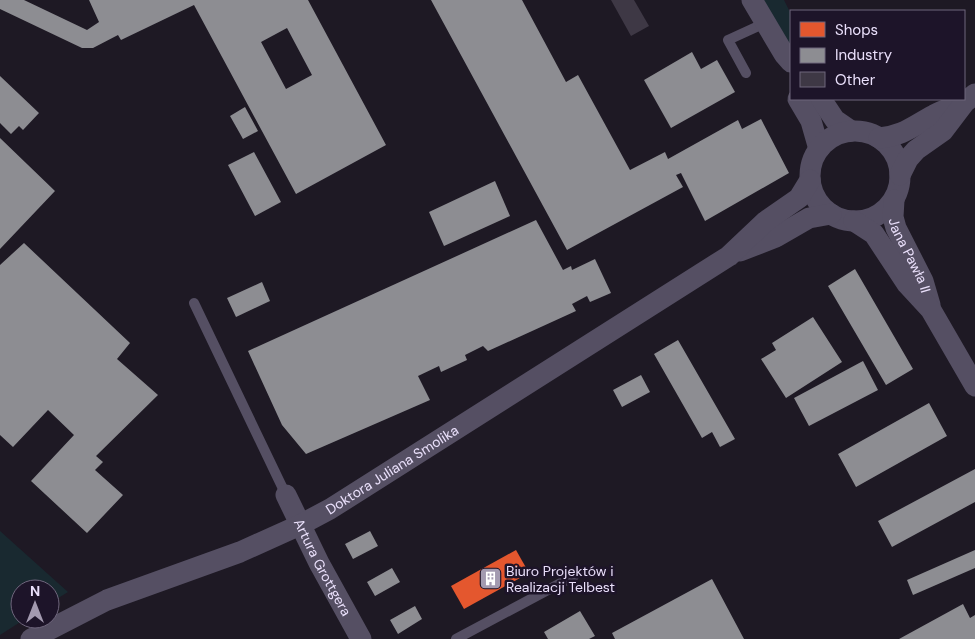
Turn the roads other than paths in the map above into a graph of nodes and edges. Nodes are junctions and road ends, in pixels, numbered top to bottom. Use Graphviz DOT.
graph roads {
  1 [pos="752,0"];
  2 [pos="765,23"];
  3 [pos="787,58"];
  4 [pos="746,73"];
  5 [pos="790,74"];
  6 [pos="970,98"];
  7 [pos="799,100"];
  8 [pos="822,100"];
  9 [pos="851,131"];
  10 [pos="880,138"];
  11 [pos="819,149"];
  12 [pos="900,175"];
  13 [pos="810,180"];
  14 [pos="894,200"];
  15 [pos="831,214"];
  16 [pos="854,221"];
  17 [pos="728,256"];
  18 [pos="194,303"];
  19 [pos="931,310"];
  20 [pos="975,386"];
  21 [pos="286,495"];
  22 [pos="300,525"];
  23 [pos="574,576"];
  24 [pos="31,639"];
  25 [pos="361,639"];
  26 [pos="456,639"];
  1 -- 2 [label="street"];
  2 -- 3 [label="street"];
  2 -- 4 [label="lane"];
  3 -- 5 [label="street"];
  6 -- 10 [label="street"];
  6 -- 12 [label="street"];
  7 -- 11 [label="street"];
  8 -- 9 [label="street"];
  9 -- 10 [label="street"];
  9 -- 11 [label="street"];
  10 -- 12 [label="street"];
  11 -- 13 [label="street"];
  12 -- 14 [label="street"];
  13 -- 15 [label="street"];
  13 -- 17 [label="street, Doktora Juliana Smolika"];
  14 -- 16 [label="street"];
  14 -- 19 [label="street, Jana Pawła II"];
  15 -- 16 [label="street"];
  15 -- 17 [label="street, Doktora Juliana Smolika"];
  16 -- 19 [label="street, Jana Pawła II"];
  17 -- 22 [label="street, Doktora Juliana Smolika"];
  18 -- 21 [label="lane"];
  19 -- 20 [label="street, Jana Pawła II"];
  21 -- 22 [label="street, Artura Grottgera"];
  22 -- 24 [label="street, Doktora Juliana Smolika"];
  22 -- 25 [label="street, Artura Grottgera"];
  23 -- 26 [label="lane"];
}
